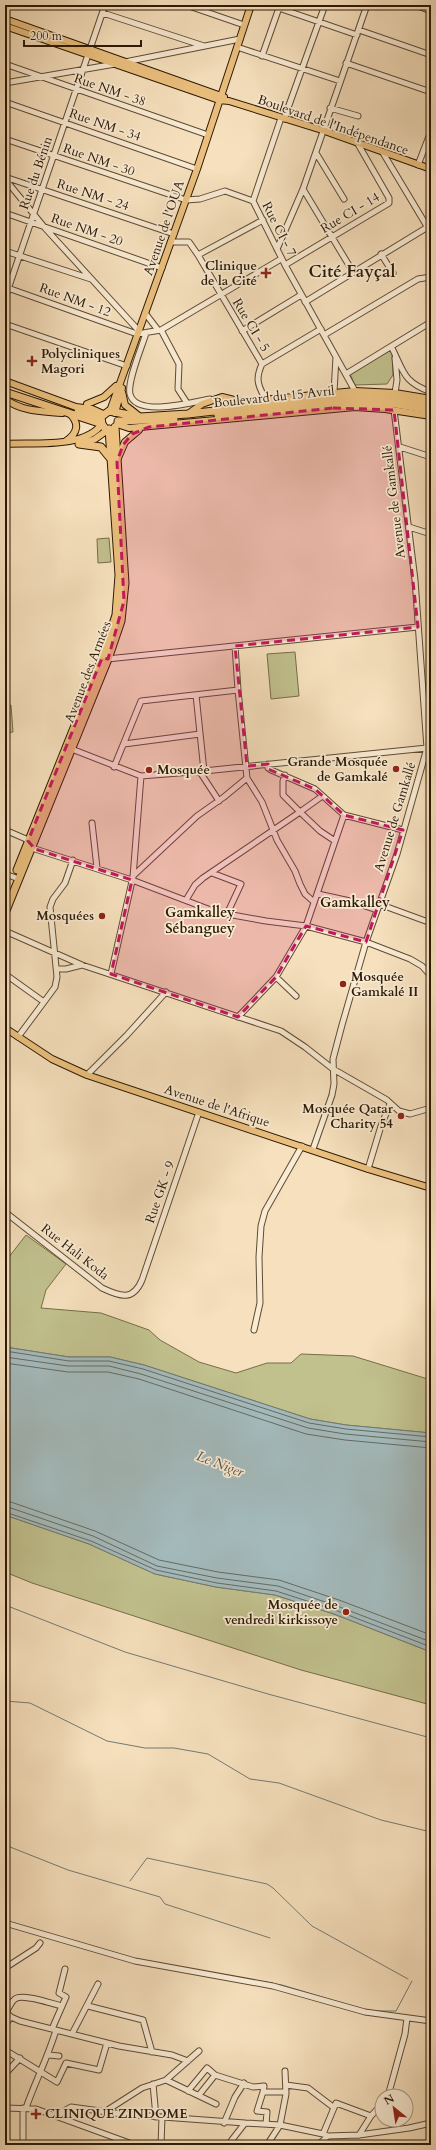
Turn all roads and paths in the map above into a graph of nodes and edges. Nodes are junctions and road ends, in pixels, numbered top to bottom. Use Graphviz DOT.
graph roads {
  1 [pos="105,5"];
  2 [pos="186,5"];
  3 [pos="251,5"];
  4 [pos="270,5"];
  5 [pos="325,5"];
  6 [pos="367,5"];
  7 [pos="415,5"];
  8 [pos="280,7"];
  9 [pos="431,11"];
  10 [pos="103,13"];
  11 [pos="5,19"];
  12 [pos="319,22"];
  13 [pos="244,25"];
  14 [pos="5,26"];
  15 [pos="358,32"];
  16 [pos="240,39"];
  17 [pos="206,47"];
  18 [pos="237,47"];
  19 [pos="90,52"];
  20 [pos="431,55"];
  21 [pos="262,56"];
  22 [pos="128,62"];
  23 [pos="346,63"];
  24 [pos="5,64"];
  25 [pos="114,64"];
  26 [pos="302,68"];
  27 [pos="84,69"];
  28 [pos="39,76"];
  29 [pos="340,81"];
  30 [pos="5,83"];
  31 [pos="76,90"];
  32 [pos="431,92"];
  33 [pos="220,97"];
  34 [pos="5,102"];
  35 [pos="330,108"];
  36 [pos="358,116"];
  37 [pos="283,118"];
  38 [pos="65,123"];
  39 [pos="322,130"];
  40 [pos="431,131"];
  41 [pos="208,135"];
  42 [pos="5,139"];
  43 [pos="358,144"];
  44 [pos="316,153"];
  45 [pos="383,153"];
  46 [pos="54,156"];
  47 [pos="418,165"];
  48 [pos="197,169"];
  49 [pos="431,169"];
  50 [pos="5,178"];
  51 [pos="303,189"];
  52 [pos="42,190"];
  53 [pos="344,199"];
  54 [pos="186,200"];
  55 [pos="253,201"];
  56 [pos="5,213"];
  57 [pos="34,214"];
  58 [pos="262,220"];
  59 [pos="31,222"];
  60 [pos="429,226"];
  61 [pos="45,228"];
  62 [pos="431,233"];
  63 [pos="174,234"];
  64 [pos="333,236"];
  65 [pos="171,242"];
  66 [pos="277,249"];
  67 [pos="5,251"];
  68 [pos="381,254"];
  69 [pos="198,255"];
  70 [pos="20,256"];
  71 [pos="282,259"];
  72 [pos="284,265"];
  73 [pos="162,268"];
  74 [pos="353,272"];
  75 [pos="393,273"];
  76 [pos="431,277"];
  77 [pos="93,280"];
  78 [pos="7,288"];
  79 [pos="220,294"];
  80 [pos="301,295"];
  81 [pos="5,298"];
  82 [pos="305,302"];
  83 [pos="145,313"];
  84 [pos="431,322"];
  85 [pos="5,324"];
  86 [pos="321,329"];
  87 [pos="159,330"];
  88 [pos="242,331"];
  89 [pos="138,332"];
  90 [pos="146,333"];
  91 [pos="324,336"];
  92 [pos="392,348"];
  93 [pos="336,356"];
  94 [pos="262,364"];
  95 [pos="126,367"];
  96 [pos="346,374"];
  97 [pos="5,381"];
  98 [pos="121,384"];
  99 [pos="5,388"];
  100 [pos="355,391"];
  101 [pos="5,392"];
  102 [pos="334,392"];
  103 [pos="431,392"];
  104 [pos="395,393"];
  105 [pos="264,396"];
  106 [pos="215,398"];
  107 [pos="5,399"];
  108 [pos="431,399"];
  109 [pos="67,402"];
  110 [pos="87,404"];
  111 [pos="187,404"];
  112 [pos="431,405"];
  113 [pos="394,410"];
  114 [pos="431,410"];
  115 [pos="69,413"];
  116 [pos="88,414"];
  117 [pos="188,414"];
  118 [pos="106,415"];
  119 [pos="431,416"];
  120 [pos="140,417"];
  121 [pos="150,424"];
  122 [pos="115,425"];
  123 [pos="139,430"];
  124 [pos="64,441"];
  125 [pos="5,444"];
  126 [pos="79,444"];
  127 [pos="400,447"];
  128 [pos="431,457"];
  129 [pos="114,460"];
  130 [pos="408,527"];
  131 [pos="431,534"];
  132 [pos="418,627"];
  133 [pos="234,646"];
  134 [pos="105,658"];
  135 [pos="238,690"];
  136 [pos="196,695"];
  137 [pos="200,734"];
  138 [pos="124,744"];
  139 [pos="69,748"];
  140 [pos="427,748"];
  141 [pos="268,764"];
  142 [pos="247,766"];
  143 [pos="114,767"];
  144 [pos="202,772"];
  145 [pos="285,775"];
  146 [pos="141,776"];
  147 [pos="247,778"];
  148 [pos="321,797"];
  149 [pos="220,801"];
  150 [pos="300,812"];
  151 [pos="344,815"];
  152 [pos="92,823"];
  153 [pos="274,829"];
  154 [pos="5,830"];
  155 [pos="404,830"];
  156 [pos="335,841"];
  157 [pos="30,844"];
  158 [pos="72,860"];
  159 [pos="97,868"];
  160 [pos="212,873"];
  161 [pos="5,874"];
  162 [pos="16,878"];
  163 [pos="132,878"];
  164 [pos="318,894"];
  165 [pos="5,900"];
  166 [pos="186,900"];
  167 [pos="314,902"];
  168 [pos="378,907"];
  169 [pos="5,913"];
  170 [pos="227,914"];
  171 [pos="431,922"];
  172 [pos="306,926"];
  173 [pos="5,931"];
  174 [pos="366,942"];
  175 [pos="55,954"];
  176 [pos="82,965"];
  177 [pos="58,969"];
  178 [pos="5,974"];
  179 [pos="111,974"];
  180 [pos="431,976"];
  181 [pos="276,977"];
  182 [pos="166,992"];
  183 [pos="296,996"];
  184 [pos="44,1002"];
  185 [pos="238,1017"];
  186 [pos="5,1028"];
  187 [pos="18,1037"];
  188 [pos="333,1069"];
  189 [pos="87,1074"];
  190 [pos="390,1104"];
  191 [pos="431,1108"];
  192 [pos="200,1112"];
  193 [pos="302,1146"];
  194 [pos="313,1149"];
  195 [pos="368,1169"];
  196 [pos="431,1188"];
  197 [pos="5,1212"];
  198 [pos="136,1291"];
  199 [pos="254,1330"];
  200 [pos="5,1923"];
  201 [pos="40,1943"];
  202 [pos="5,1967"];
  203 [pos="65,1969"];
  204 [pos="98,1984"];
  205 [pos="62,2006"];
  206 [pos="88,2006"];
  207 [pos="5,2012"];
  208 [pos="11,2017"];
  209 [pos="406,2018"];
  210 [pos="431,2021"];
  211 [pos="5,2025"];
  212 [pos="54,2030"];
  213 [pos="72,2034"];
  214 [pos="107,2043"];
  215 [pos="5,2050"];
  216 [pos="199,2051"];
  217 [pos="152,2052"];
  218 [pos="49,2055"];
  219 [pos="59,2056"];
  220 [pos="20,2058"];
  221 [pos="188,2061"];
  222 [pos="285,2071"];
  223 [pos="41,2072"];
  224 [pos="5,2074"];
  225 [pos="215,2075"];
  226 [pos="166,2080"];
  227 [pos="244,2083"];
  228 [pos="153,2084"];
  229 [pos="286,2085"];
  230 [pos="390,2088"];
  231 [pos="188,2091"];
  232 [pos="264,2092"];
  233 [pos="286,2092"];
  234 [pos="199,2094"];
  235 [pos="216,2104"];
  236 [pos="333,2107"];
  237 [pos="5,2108"];
  238 [pos="24,2108"];
  239 [pos="106,2111"];
  240 [pos="374,2113"];
  241 [pos="57,2115"];
  242 [pos="371,2116"];
  243 [pos="156,2117"];
  244 [pos="162,2117"];
  245 [pos="224,2122"];
  246 [pos="245,2123"];
  247 [pos="431,2123"];
  248 [pos="266,2124"];
  249 [pos="280,2125"];
  250 [pos="325,2135"];
  251 [pos="359,2135"];
  252 [pos="431,2142"];
  253 [pos="23,2145"];
  254 [pos="133,2145"];
  255 [pos="161,2145"];
  256 [pos="228,2145"];
  257 [pos="268,2145"];
  258 [pos="318,2145"];
  259 [pos="426,2145"];
  1 -- 10 [label="street, Rue du Bénin"];
  2 -- 13 [label="street"];
  3 -- 13 [label="main road, Avenue de l'OUA"];
  4 -- 8 [label="street"];
  5 -- 12 [label="street"];
  6 -- 15 [label="street"];
  7 -- 9 [label="street"];
  8 -- 12 [label="street"];
  8 -- 21 [label="street"];
  10 -- 17 [label="street"];
  10 -- 19 [label="street, Rue du Bénin"];
  11 -- 19 [label="main road, Boulevard de l'Indépendance"];
  12 -- 15 [label="street"];
  12 -- 26 [label="street"];
  13 -- 16 [label="main road, Avenue de l'OUA"];
  14 -- 19 [label="main road, Boulevard de l'Indépendance"];
  15 -- 20 [label="street"];
  15 -- 23 [label="street"];
  16 -- 17 [label="street"];
  16 -- 18 [label="main road, Avenue de l'OUA"];
  17 -- 22 [label="street"];
  18 -- 21 [label="street"];
  18 -- 33 [label="main road, Avenue de l'OUA"];
  19 -- 22 [label="main road, Boulevard de l'Indépendance"];
  19 -- 25 [label="main road, Boulevard de l'Indépendance"];
  19 -- 27 [label="street, Rue du Bénin"];
  21 -- 26 [label="street"];
  22 -- 25 [label="street"];
  22 -- 33 [label="main road, Boulevard de l'Indépendance"];
  23 -- 29 [label="street"];
  23 -- 32 [label="street"];
  24 -- 28 [label="street, Rue NM - 38"];
  25 -- 27 [label="street"];
  25 -- 33 [label="main road, Boulevard de l'Indépendance"];
  26 -- 29 [label="street"];
  26 -- 37 [label="street"];
  27 -- 28 [label="street"];
  27 -- 31 [label="street, Rue du Bénin"];
  28 -- 30 [label="street"];
  28 -- 31 [label="street, Rue NM - 38"];
  29 -- 35 [label="street"];
  31 -- 38 [label="street, Rue du Bénin"];
  31 -- 41 [label="street, Rue NM - 38"];
  33 -- 37 [label="main road, Boulevard de l'Indépendance"];
  33 -- 41 [label="main road, Avenue de l'OUA"];
  34 -- 38 [label="street, Rue NM - 34"];
  35 -- 36 [label="street"];
  35 -- 39 [label="street"];
  37 -- 39 [label="main road, Boulevard de l'Indépendance"];
  37 -- 55 [label="street"];
  38 -- 46 [label="street, Rue du Bénin"];
  38 -- 48 [label="street, Rue NM - 34"];
  39 -- 43 [label="main road, Boulevard de l'Indépendance"];
  39 -- 44 [label="street"];
  40 -- 47 [label="street"];
  41 -- 48 [label="main road, Avenue de l'OUA"];
  42 -- 46 [label="street, Rue NM - 30"];
  43 -- 45 [label="main road, Boulevard de l'Indépendance"];
  43 -- 64 [label="street, Rue CI - 14"];
  44 -- 51 [label="street"];
  44 -- 53 [label="street"];
  45 -- 47 [label="main road, Boulevard de l'Indépendance"];
  45 -- 60 [label="street"];
  46 -- 52 [label="street, Rue du Bénin"];
  46 -- 54 [label="street, Rue NM - 30"];
  47 -- 49 [label="main road, Boulevard de l'Indépendance"];
  48 -- 54 [label="main road, Avenue de l'OUA"];
  50 -- 52 [label="street, Rue NM - 24"];
  50 -- 57 [label="street"];
  51 -- 64 [label="street"];
  51 -- 66 [label="street"];
  52 -- 57 [label="street, Rue du Bénin"];
  52 -- 63 [label="street, Rue NM - 24"];
  54 -- 55 [label="street, Rue CI - 7"];
  54 -- 63 [label="main road, Avenue de l'OUA"];
  55 -- 58 [label="street, Rue CI - 7"];
  56 -- 59 [label="street, Rue NM - 20"];
  57 -- 59 [label="street, Rue du Bénin"];
  57 -- 61 [label="street"];
  58 -- 66 [label="street, Rue CI - 7"];
  58 -- 69 [label="street"];
  59 -- 61 [label="street, Rue NM - 20"];
  59 -- 70 [label="street, Rue du Bénin"];
  60 -- 62 [label="street"];
  60 -- 68 [label="street"];
  61 -- 73 [label="street, Rue NM - 20"];
  61 -- 77 [label="street"];
  63 -- 65 [label="main road, Avenue de l'OUA"];
  64 -- 72 [label="street, Rue CI - 14"];
  64 -- 74 [label="street"];
  65 -- 69 [label="street, Rue CI - 5"];
  65 -- 73 [label="main road, Avenue de l'OUA"];
  66 -- 71 [label="street, Rue CI - 7"];
  67 -- 70 [label="street"];
  68 -- 74 [label="street"];
  68 -- 75 [label="street"];
  69 -- 79 [label="street, Rue CI - 5"];
  70 -- 77 [label="street"];
  70 -- 78 [label="street, Rue du Bénin"];
  71 -- 72 [label="street, Rue CI - 7"];
  71 -- 79 [label="street"];
  72 -- 80 [label="street, Rue CI - 7"];
  73 -- 83 [label="main road, Avenue de l'OUA"];
  74 -- 82 [label="street"];
  76 -- 91 [label="street"];
  77 -- 89 [label="street"];
  78 -- 81 [label="street, Rue du Bénin"];
  78 -- 89 [label="street, Rue NM - 12"];
  79 -- 87 [label="street"];
  79 -- 88 [label="street, Rue CI - 5"];
  80 -- 82 [label="street, Rue CI - 7"];
  80 -- 88 [label="street"];
  82 -- 86 [label="street, Rue CI - 7"];
  83 -- 87 [label="street"];
  83 -- 89 [label="main road, Avenue de l'OUA"];
  84 -- 92 [label="street"];
  85 -- 95 [label="street"];
  86 -- 91 [label="street, Rue CI - 7"];
  86 -- 94 [label="street"];
  87 -- 90 [label="street"];
  87 -- 111 [label="street"];
  88 -- 94 [label="street, Rue CI - 5"];
  89 -- 90 [label="street"];
  89 -- 95 [label="main road, Avenue de l'OUA"];
  90 -- 111 [label="street"];
  91 -- 93 [label="street, Rue CI - 7"];
  92 -- 96 [label="street"];
  92 -- 103 [label="street"];
  92 -- 104 [label="street"];
  93 -- 96 [label="street, Rue CI - 7"];
  93 -- 102 [label="street"];
  94 -- 105 [label="street, Rue CI - 5"];
  95 -- 98 [label="main road, Avenue de l'OUA"];
  96 -- 100 [label="street, Rue CI - 7"];
  97 -- 109 [label="main road"];
  98 -- 110 [label="main road"];
  98 -- 118 [label="main road, Avenue de l'OUA"];
  98 -- 120 [label="main road"];
  99 -- 116 [label="highway"];
  100 -- 102 [label="main road, Boulevard du 15 Avril"];
  100 -- 104 [label="main road, Boulevard du 15 Avril"];
  101 -- 115 [label="highway"];
  102 -- 106 [label="main road, Boulevard du 15 Avril"];
  104 -- 108 [label="main road, Boulevard du 15 Avril"];
  106 -- 111 [label="street"];
  106 -- 117 [label="main road, Boulevard du 15 Avril"];
  107 -- 115 [label="main road"];
  109 -- 110 [label="main road"];
  109 -- 118 [label="main road"];
  110 -- 118 [label="main road"];
  112 -- 117 [label="highway, Boulevard du 15 Avril"];
  113 -- 119 [label="main road, Boulevard du 15 Avril"];
  113 -- 121 [label="main road, Boulevard du 15 Avril"];
  113 -- 127 [label="street, Avenue de Gamkallé"];
  114 -- 121 [label="highway, Boulevard du 15 Avril"];
  115 -- 116 [label="main road"];
  115 -- 118 [label="highway"];
  115 -- 124 [label="main road"];
  116 -- 118 [label="highway"];
  117 -- 120 [label="highway, Boulevard du 15 Avril"];
  118 -- 120 [label="highway, Boulevard du 15 Avril"];
  118 -- 122 [label="highway"];
  118 -- 122 [label="highway, Avenue des Armées"];
  118 -- 124 [label="main road"];
  121 -- 122 [label="highway, Boulevard du 15 Avril"];
  121 -- 123 [label="main road, Boulevard du 15 Avril"];
  122 -- 123 [label="main road, Boulevard du 15 Avril"];
  122 -- 126 [label="main road"];
  122 -- 129 [label="highway, Avenue des Armées"];
  123 -- 129 [label="main road"];
  124 -- 125 [label="main road"];
  124 -- 126 [label="main road"];
  126 -- 129 [label="highway"];
  127 -- 128 [label="street"];
  127 -- 130 [label="street, Avenue de Gamkallé"];
  129 -- 134 [label="highway, Avenue des Armées"];
  130 -- 131 [label="street"];
  130 -- 132 [label="street, Avenue de Gamkallé"];
  132 -- 133 [label="street"];
  132 -- 140 [label="street, Avenue de Gamkallé"];
  133 -- 134 [label="street"];
  133 -- 135 [label="street"];
  134 -- 139 [label="highway, Avenue des Armées"];
  135 -- 136 [label="street"];
  135 -- 142 [label="street"];
  136 -- 137 [label="street"];
  136 -- 138 [label="street"];
  137 -- 138 [label="street"];
  137 -- 144 [label="street"];
  138 -- 143 [label="street"];
  139 -- 143 [label="street"];
  139 -- 157 [label="highway, Avenue des Armées"];
  140 -- 141 [label="street"];
  140 -- 155 [label="street, Avenue de Gamkallé"];
  141 -- 142 [label="street"];
  141 -- 145 [label="street"];
  142 -- 144 [label="street"];
  142 -- 147 [label="street"];
  143 -- 146 [label="street"];
  144 -- 146 [label="street"];
  144 -- 149 [label="street"];
  145 -- 148 [label="street"];
  145 -- 150 [label="street"];
  146 -- 163 [label="street"];
  147 -- 149 [label="street"];
  147 -- 153 [label="street"];
  148 -- 150 [label="street"];
  148 -- 151 [label="street"];
  149 -- 163 [label="street"];
  150 -- 153 [label="street"];
  150 -- 156 [label="street"];
  151 -- 155 [label="street"];
  151 -- 156 [label="street"];
  152 -- 159 [label="street"];
  153 -- 160 [label="street"];
  153 -- 167 [label="street"];
  154 -- 157 [label="street"];
  155 -- 168 [label="street, Avenue de Gamkallé"];
  156 -- 164 [label="street"];
  157 -- 158 [label="street"];
  157 -- 162 [label="highway, Avenue des Armées"];
  158 -- 159 [label="street"];
  158 -- 175 [label="street"];
  159 -- 163 [label="street"];
  160 -- 166 [label="street"];
  160 -- 170 [label="street"];
  161 -- 162 [label="street"];
  162 -- 165 [label="highway, Avenue des Armées"];
  162 -- 169 [label="highway, Avenue des Armées"];
  163 -- 166 [label="street"];
  163 -- 179 [label="street"];
  164 -- 167 [label="street"];
  164 -- 168 [label="street"];
  166 -- 170 [label="street"];
  167 -- 172 [label="street"];
  168 -- 171 [label="street"];
  168 -- 174 [label="street, Avenue de Gamkallé"];
  170 -- 172 [label="street"];
  172 -- 174 [label="street"];
  172 -- 181 [label="street"];
  173 -- 175 [label="street"];
  174 -- 180 [label="street"];
  174 -- 188 [label="street, Avenue de Gamkallé"];
  175 -- 176 [label="street"];
  175 -- 177 [label="street"];
  176 -- 177 [label="street"];
  176 -- 179 [label="street"];
  177 -- 184 [label="street"];
  178 -- 184 [label="street"];
  179 -- 182 [label="street"];
  181 -- 183 [label="street"];
  181 -- 185 [label="street"];
  182 -- 185 [label="street"];
  182 -- 189 [label="street"];
  184 -- 187 [label="street"];
  185 -- 188 [label="street"];
  186 -- 187 [label="main road, Avenue de l'Afrique"];
  187 -- 189 [label="main road, Avenue de l'Afrique"];
  188 -- 190 [label="street"];
  188 -- 194 [label="street, Avenue de Gamkallé"];
  189 -- 192 [label="main road, Avenue de l'Afrique"];
  190 -- 191 [label="street"];
  190 -- 195 [label="street"];
  192 -- 193 [label="main road, Avenue de l'Afrique"];
  192 -- 198 [label="street, Rue GK - 9"];
  193 -- 194 [label="main road, Avenue de l'Afrique"];
  193 -- 199 [label="street"];
  194 -- 195 [label="main road, Avenue de l'Afrique"];
  195 -- 196 [label="main road, Avenue de l'Afrique"];
  197 -- 198 [label="street, Rue Hali Koda"];
  200 -- 209 [label="street"];
  201 -- 202 [label="street"];
  203 -- 205 [label="street"];
  204 -- 206 [label="street"];
  205 -- 207 [label="street"];
  205 -- 212 [label="street"];
  206 -- 213 [label="street"];
  206 -- 217 [label="street"];
  207 -- 208 [label="street"];
  208 -- 211 [label="street"];
  208 -- 212 [label="street"];
  209 -- 210 [label="street"];
  209 -- 230 [label="street"];
  212 -- 213 [label="street"];
  212 -- 218 [label="street"];
  213 -- 214 [label="street"];
  214 -- 217 [label="street"];
  214 -- 223 [label="street"];
  215 -- 220 [label="street"];
  216 -- 221 [label="street"];
  217 -- 221 [label="street"];
  218 -- 219 [label="street"];
  218 -- 223 [label="street"];
  220 -- 223 [label="street"];
  220 -- 224 [label="street"];
  221 -- 226 [label="street"];
  222 -- 229 [label="street"];
  223 -- 238 [label="street"];
  225 -- 227 [label="street"];
  225 -- 231 [label="street"];
  225 -- 234 [label="street"];
  226 -- 228 [label="street"];
  226 -- 231 [label="street"];
  227 -- 232 [label="street"];
  227 -- 245 [label="street"];
  228 -- 239 [label="street"];
  228 -- 243 [label="street"];
  229 -- 233 [label="street"];
  229 -- 236 [label="street"];
  231 -- 234 [label="street"];
  232 -- 233 [label="street"];
  232 -- 248 [label="street"];
  233 -- 249 [label="street"];
  234 -- 235 [label="street"];
  236 -- 242 [label="street"];
  236 -- 250 [label="street"];
  237 -- 238 [label="street"];
  238 -- 241 [label="street"];
  238 -- 253 [label="street"];
  239 -- 241 [label="street"];
  239 -- 243 [label="street"];
  240 -- 242 [label="street"];
  241 -- 254 [label="street"];
  242 -- 251 [label="street"];
  243 -- 244 [label="street"];
  244 -- 245 [label="street"];
  244 -- 255 [label="street"];
  245 -- 246 [label="street"];
  246 -- 248 [label="street"];
  246 -- 256 [label="street"];
  247 -- 251 [label="street"];
  248 -- 249 [label="street"];
  249 -- 250 [label="street"];
  249 -- 257 [label="street"];
  250 -- 251 [label="street"];
  250 -- 258 [label="street"];
  252 -- 259 [label="street"];
}
